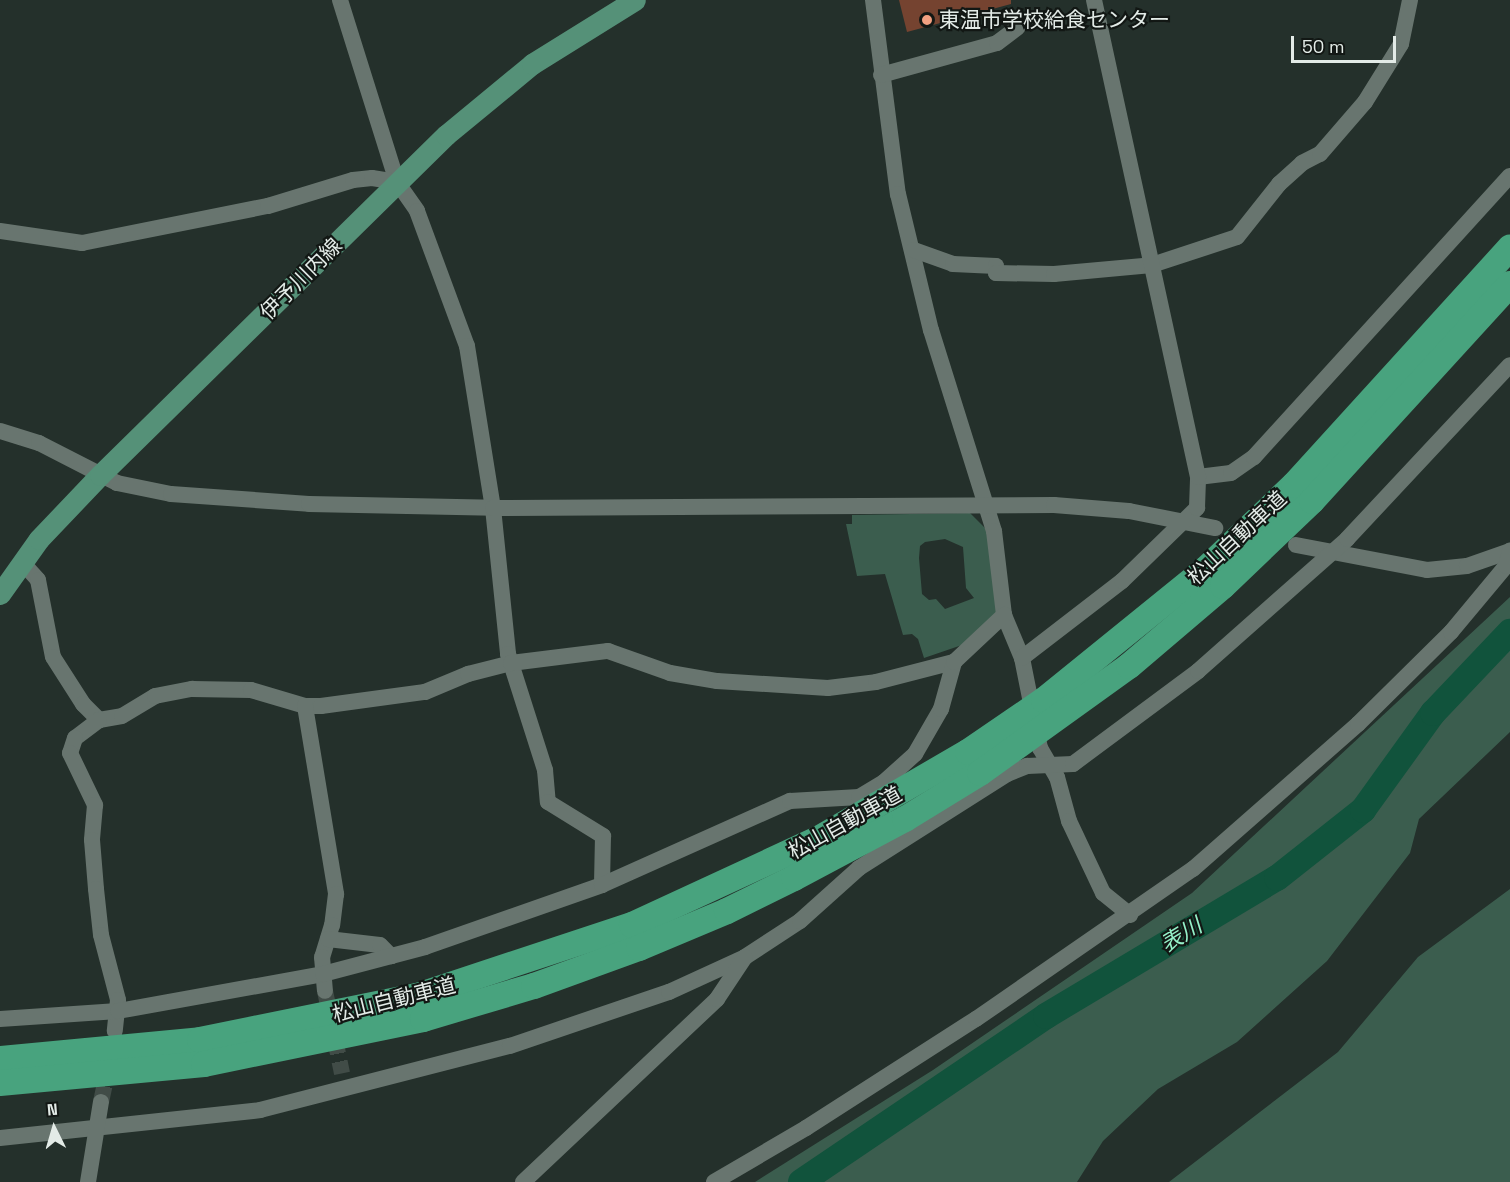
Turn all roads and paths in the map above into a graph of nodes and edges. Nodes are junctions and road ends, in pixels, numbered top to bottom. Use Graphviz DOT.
graph roads {
  1 [pos="340,0"];
  2 [pos="635,0"];
  3 [pos="873,0"];
  4 [pos="1094,0"];
  5 [pos="1410,0"];
  6 [pos="1018,27"];
  7 [pos="881,75"];
  8 [pos="1510,176"];
  9 [pos="397,182"];
  10 [pos="0,231"];
  11 [pos="1510,248"];
  12 [pos="914,250"];
  13 [pos="1152,266"];
  14 [pos="1510,284"];
  15 [pos="1510,365"];
  16 [pos="0,431"];
  17 [pos="100,475"];
  18 [pos="1198,477"];
  19 [pos="986,503"];
  20 [pos="493,508"];
  21 [pos="1186,521"];
  22 [pos="1215,528"];
  23 [pos="1296,545"];
  24 [pos="1510,551"];
  25 [pos="1328,553"];
  26 [pos="22,562"];
  27 [pos="0,594"];
  28 [pos="1004,615"];
  29 [pos="1022,658"];
  30 [pos="954,662"];
  31 [pos="511,663"];
  32 [pos="305,706"];
  33 [pos="1048,711"];
  34 [pos="99,720"];
  35 [pos="1048,764"];
  36 [pos="859,797"];
  37 [pos="859,868"];
  38 [pos="602,885"];
  39 [pos="1130,915"];
  40 [pos="328,939"];
  41 [pos="391,956"];
  42 [pos="745,957"];
  43 [pos="323,974"];
  44 [pos="325,991"];
  45 [pos="118,1011"];
  46 [pos="0,1019"];
  47 [pos="116,1031"];
  48 [pos="0,1059"];
  49 [pos="0,1083"];
  50 [pos="101,1102"];
  51 [pos="99,1130"];
  52 [pos="0,1138"];
  53 [pos="530,1180"];
  54 [pos="88,1182"];
  55 [pos="714,1182"];
  1 -- 9 [label="street"];
  2 -- 9 [label="main road, 伊予川内線"];
  3 -- 7 [label="street"];
  4 -- 13 [label="street"];
  5 -- 13 [label="street"];
  6 -- 7 [label="street"];
  7 -- 12 [label="street"];
  8 -- 18 [label="street"];
  9 -- 10 [label="street"];
  9 -- 17 [label="main road, 伊予川内線"];
  9 -- 20 [label="street"];
  11 -- 33 [label="highway, 松山自動車道"];
  12 -- 13 [label="street"];
  12 -- 19 [label="street"];
  13 -- 18 [label="street"];
  14 -- 33 [label="highway, 松山自動車道"];
  15 -- 25 [label="street"];
  16 -- 17 [label="street"];
  17 -- 20 [label="street"];
  17 -- 26 [label="main road, 伊予川内線"];
  18 -- 21 [label="street"];
  19 -- 20 [label="street"];
  19 -- 21 [label="street"];
  19 -- 28 [label="street"];
  20 -- 31 [label="street"];
  21 -- 22 [label="street"];
  21 -- 29 [label="street"];
  23 -- 25 [label="street"];
  24 -- 25 [label="street"];
  24 -- 39 [label="street"];
  25 -- 35 [label="street"];
  26 -- 27 [label="main road, 伊予川内線"];
  26 -- 34 [label="street"];
  28 -- 29 [label="street"];
  28 -- 30 [label="street"];
  29 -- 35 [label="street"];
  30 -- 31 [label="street"];
  30 -- 36 [label="street"];
  31 -- 32 [label="street"];
  31 -- 38 [label="street"];
  32 -- 34 [label="street"];
  32 -- 40 [label="street"];
  33 -- 48 [label="highway, 松山自動車道"];
  33 -- 49 [label="highway, 松山自動車道"];
  34 -- 45 [label="street"];
  35 -- 37 [label="street"];
  35 -- 39 [label="street"];
  36 -- 37 [label="street"];
  36 -- 38 [label="street"];
  37 -- 42 [label="street"];
  38 -- 41 [label="street"];
  39 -- 55 [label="street"];
  40 -- 41 [label="street"];
  40 -- 43 [label="street"];
  41 -- 43 [label="street"];
  42 -- 51 [label="street"];
  42 -- 53 [label="street"];
  43 -- 44 [label="street"];
  43 -- 45 [label="street"];
  45 -- 46 [label="street"];
  45 -- 47 [label="street"];
  50 -- 51 [label="street"];
  51 -- 52 [label="street"];
  51 -- 54 [label="street"];
}
